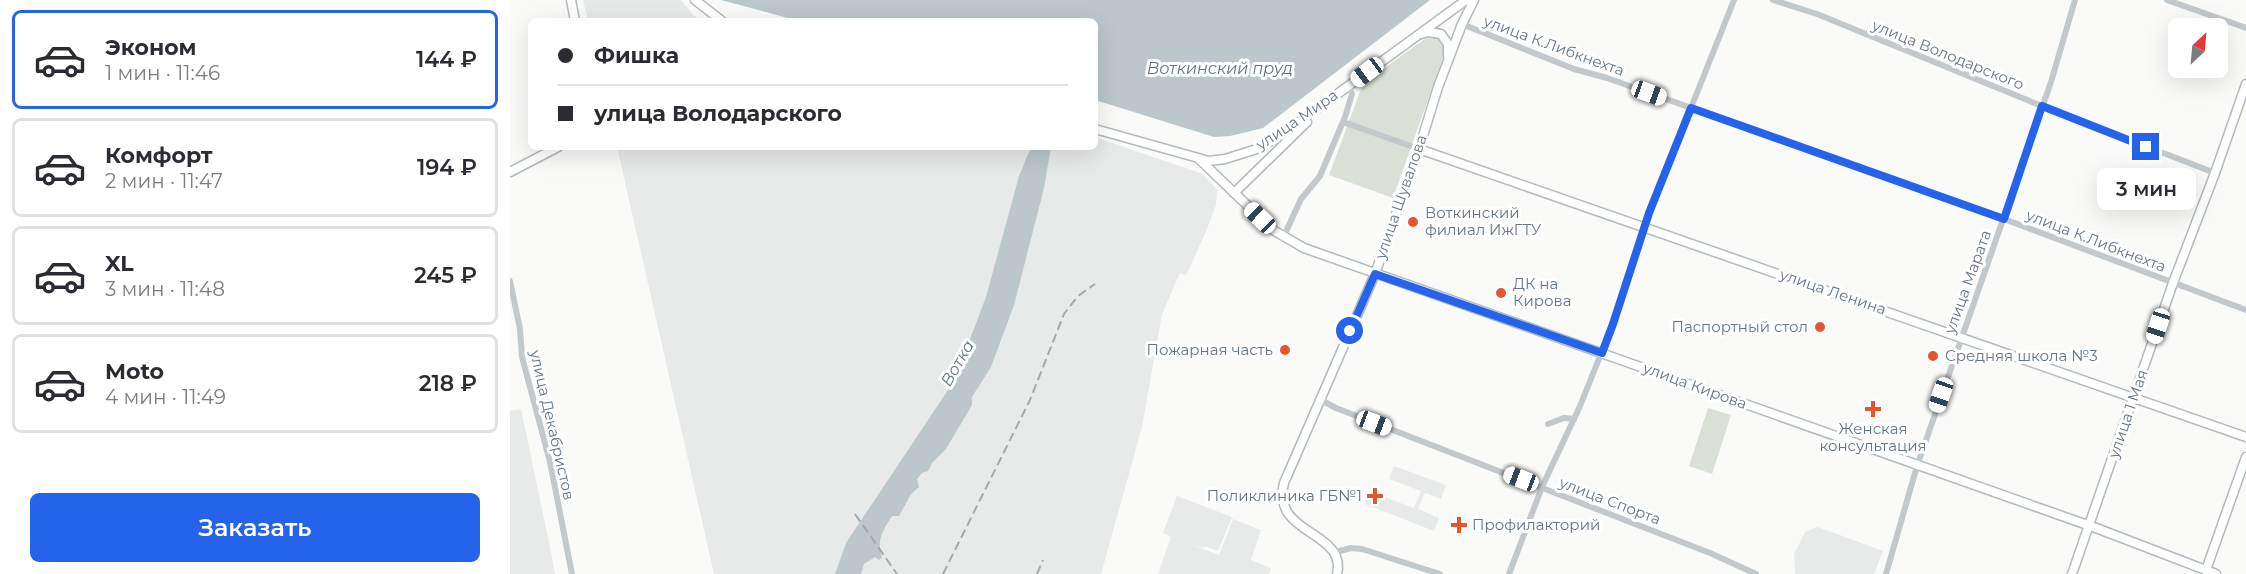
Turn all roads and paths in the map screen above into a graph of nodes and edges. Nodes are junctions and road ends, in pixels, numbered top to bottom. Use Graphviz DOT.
graph roads {
  1 [pos="571,0"];
  2 [pos="695,0"];
  3 [pos="1466,0"];
  4 [pos="1474,0"];
  5 [pos="1734,0"];
  6 [pos="1773,0"];
  7 [pos="2075,0"];
  8 [pos="2167,0"];
  9 [pos="574,18"];
  10 [pos="718,18"];
  11 [pos="1462,24"];
  12 [pos="2246,28"];
  13 [pos="1415,36"];
  14 [pos="1448,59"];
  15 [pos="2246,84"];
  16 [pos="1348,86"];
  17 [pos="1326,103"];
  18 [pos="2042,106"];
  19 [pos="1691,108"];
  20 [pos="1346,123"];
  21 [pos="1098,130"];
  22 [pos="1419,149"];
  23 [pos="552,150"];
  24 [pos="1199,159"];
  25 [pos="510,172"];
  26 [pos="2215,173"];
  27 [pos="1234,193"];
  28 [pos="2004,219"];
  29 [pos="1645,227"];
  30 [pos="1283,238"];
  31 [pos="1375,274"];
  32 [pos="510,281"];
  33 [pos="2173,283"];
  34 [pos="2246,310"];
  35 [pos="1961,337"];
  36 [pos="1602,353"];
  37 [pos="2134,399"];
  38 [pos="1321,400"];
  39 [pos="1574,419"];
  40 [pos="1548,424"];
  41 [pos="2246,437"];
  42 [pos="2246,457"];
  43 [pos="1917,466"];
  44 [pos="1542,487"];
  45 [pos="2087,526"];
  46 [pos="1336,552"];
  47 [pos="2206,570"];
  48 [pos="572,574"];
  49 [pos="1337,574"];
  50 [pos="1440,574"];
  51 [pos="1509,574"];
  52 [pos="1756,574"];
  53 [pos="1886,574"];
  54 [pos="2072,574"];
  55 [pos="2216,574"];
  1 -- 9 [label="main road"];
  2 -- 10 [label="main road"];
  3 -- 13 [label="main road, улица Мира"];
  4 -- 11 [label="main road"];
  5 -- 19 [label="street"];
  6 -- 18 [label="street, улица Володарского"];
  7 -- 18 [label="street, улица Марата"];
  8 -- 12 [label="street"];
  11 -- 14 [label="main road"];
  11 -- 19 [label="street, улица К.Либкнехта"];
  13 -- 14 [label="main road"];
  13 -- 16 [label="main road, улица Мира"];
  14 -- 22 [label="main road, улица Шувалова"];
  15 -- 26 [label="main road, улица 1 Мая"];
  16 -- 17 [label="main road, улица Мира"];
  16 -- 30 [label="street"];
  17 -- 24 [label="main road, улица Мира"];
  17 -- 27 [label="main road"];
  18 -- 26 [label="street, улица Володарского"];
  18 -- 28 [label="street, улица Марата"];
  19 -- 28 [label="street, улица К.Либкнехта"];
  19 -- 29 [label="street"];
  20 -- 22 [label="street"];
  21 -- 24 [label="main road"];
  22 -- 29 [label="main road, улица Ленина"];
  22 -- 31 [label="main road, улица Шувалова"];
  23 -- 25 [label="main road"];
  24 -- 27 [label="main road, улица Кирова"];
  26 -- 33 [label="main road, улица 1 Мая"];
  27 -- 30 [label="main road, улица Кирова"];
  28 -- 33 [label="street, улица К.Либкнехта"];
  28 -- 35 [label="street, улица Марата"];
  29 -- 35 [label="main road, улица Ленина"];
  29 -- 36 [label="street"];
  30 -- 31 [label="main road, улица Кирова"];
  31 -- 36 [label="main road, улица Кирова"];
  31 -- 38 [label="main road, улица Шувалова"];
  32 -- 48 [label="street, улица Декабристов"];
  33 -- 34 [label="street, улица К.Либкнехта"];
  33 -- 37 [label="main road, улица 1 Мая"];
  35 -- 37 [label="main road, улица Ленина"];
  35 -- 43 [label="street, улица Марата"];
  36 -- 39 [label="street"];
  36 -- 43 [label="main road, улица Кирова"];
  37 -- 41 [label="main road, улица Ленина"];
  37 -- 45 [label="main road, улица 1 Мая"];
  38 -- 44 [label="street, улица Спорта"];
  38 -- 46 [label="main road, улица Шувалова"];
  39 -- 40 [label="street"];
  39 -- 44 [label="street"];
  42 -- 47 [label="main road"];
  43 -- 45 [label="main road, улица Кирова"];
  43 -- 53 [label="street, улица Марата"];
  44 -- 51 [label="street"];
  44 -- 52 [label="street, улица Спорта"];
  45 -- 47 [label="main road, улица Кирова"];
  45 -- 54 [label="main road, улица 1 Мая"];
  46 -- 49 [label="main road"];
  46 -- 50 [label="street"];
  47 -- 55 [label="main road, улица Кирова"];
}
